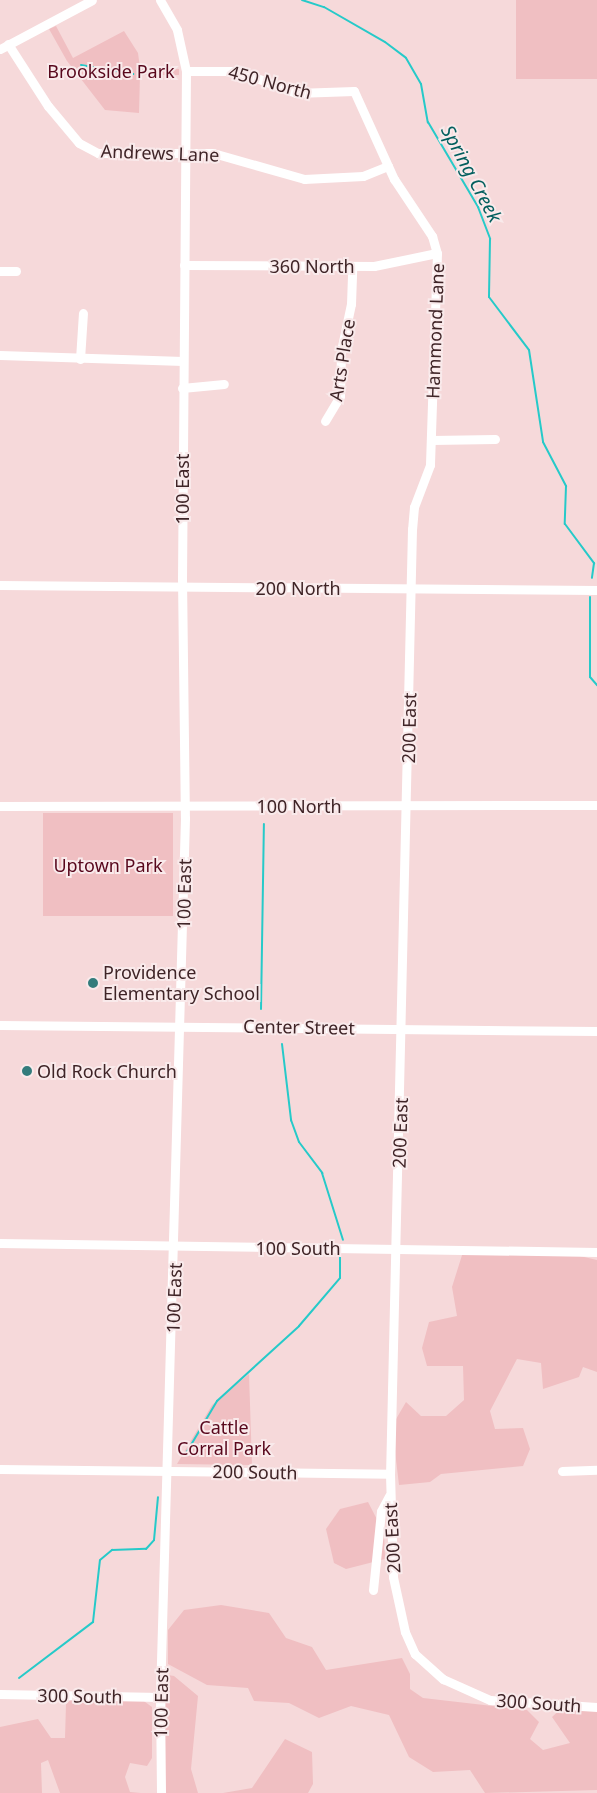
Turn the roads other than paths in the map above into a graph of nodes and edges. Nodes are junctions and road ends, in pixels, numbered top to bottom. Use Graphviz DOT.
graph roads {
  1 [pos="92,0"];
  2 [pos="160,0"];
  3 [pos="4,46"];
  4 [pos="186,71"];
  5 [pos="354,92"];
  6 [pos="184,152"];
  7 [pos="388,166"];
  8 [pos="437,253"];
  9 [pos="184,265"];
  10 [pos="352,266"];
  11 [pos="0,271"];
  12 [pos="16,271"];
  13 [pos="83,313"];
  14 [pos="0,356"];
  15 [pos="80,359"];
  16 [pos="183,361"];
  17 [pos="224,384"];
  18 [pos="182,388"];
  19 [pos="325,422"];
  20 [pos="495,439"];
  21 [pos="432,440"];
  22 [pos="0,585"];
  23 [pos="184,588"];
  24 [pos="412,589"];
  25 [pos="597,590"];
  26 [pos="407,805"];
  27 [pos="597,805"];
  28 [pos="0,806"];
  29 [pos="185,806"];
  30 [pos="0,1025"];
  31 [pos="181,1025"];
  32 [pos="403,1028"];
  33 [pos="597,1031"];
  34 [pos="0,1243"];
  35 [pos="176,1247"];
  36 [pos="397,1249"];
  37 [pos="597,1252"];
  38 [pos="0,1469"];
  39 [pos="169,1470"];
  40 [pos="562,1470"];
  41 [pos="597,1470"];
  42 [pos="390,1474"];
  43 [pos="390,1494"];
  44 [pos="372,1590"];
  45 [pos="429,1668"];
  46 [pos="0,1694"];
  47 [pos="160,1697"];
  48 [pos="597,1707"];
  49 [pos="161,1793"];
  1 -- 3 [label="street"];
  2 -- 4 [label="street, 100 East"];
  3 -- 6 [label="street, Andrews Lane"];
  4 -- 5 [label="street, 450 North"];
  4 -- 6 [label="street, 100 East"];
  5 -- 7 [label="street, Hammond Lane"];
  6 -- 7 [label="street, Andrews Lane"];
  6 -- 9 [label="street, 100 East"];
  7 -- 8 [label="street, Hammond Lane"];
  8 -- 10 [label="street, 360 North"];
  8 -- 21 [label="street, Hammond Lane"];
  9 -- 10 [label="street, 360 North"];
  9 -- 16 [label="street, 100 East"];
  10 -- 19 [label="street, Arts Place"];
  11 -- 12 [label="street"];
  13 -- 15 [label="street"];
  14 -- 15 [label="street"];
  15 -- 16 [label="street"];
  16 -- 18 [label="street, 100 East"];
  17 -- 18 [label="street"];
  18 -- 23 [label="street, 100 East"];
  20 -- 21 [label="street"];
  21 -- 24 [label="street, Hammond Lane"];
  22 -- 23 [label="street, 200 North"];
  23 -- 24 [label="street, 200 North"];
  23 -- 29 [label="street, 100 East"];
  24 -- 25 [label="street, 200 North"];
  24 -- 26 [label="street, 200 East"];
  26 -- 27 [label="street, 100 North"];
  26 -- 29 [label="street, 100 North"];
  26 -- 32 [label="street, 200 East"];
  28 -- 29 [label="street, 100 North"];
  29 -- 31 [label="street, 100 East"];
  30 -- 31 [label="street, Center Street"];
  31 -- 32 [label="street, Center Street"];
  31 -- 35 [label="street, 100 East"];
  32 -- 33 [label="street, Center Street"];
  32 -- 36 [label="street, 200 East"];
  34 -- 35 [label="street, 100 South"];
  35 -- 36 [label="street, 100 South"];
  35 -- 39 [label="street, 100 East"];
  36 -- 37 [label="street, 100 South"];
  36 -- 42 [label="street, 200 East"];
  38 -- 39 [label="street, 200 South"];
  39 -- 42 [label="street, 200 South"];
  39 -- 47 [label="street, 100 East"];
  40 -- 41 [label="street"];
  42 -- 43 [label="street, 200 East"];
  43 -- 44 [label="street"];
  43 -- 45 [label="street, 200 East"];
  45 -- 48 [label="street, 300 South"];
  46 -- 47 [label="street, 300 South"];
  47 -- 49 [label="street, 100 East"];
}
